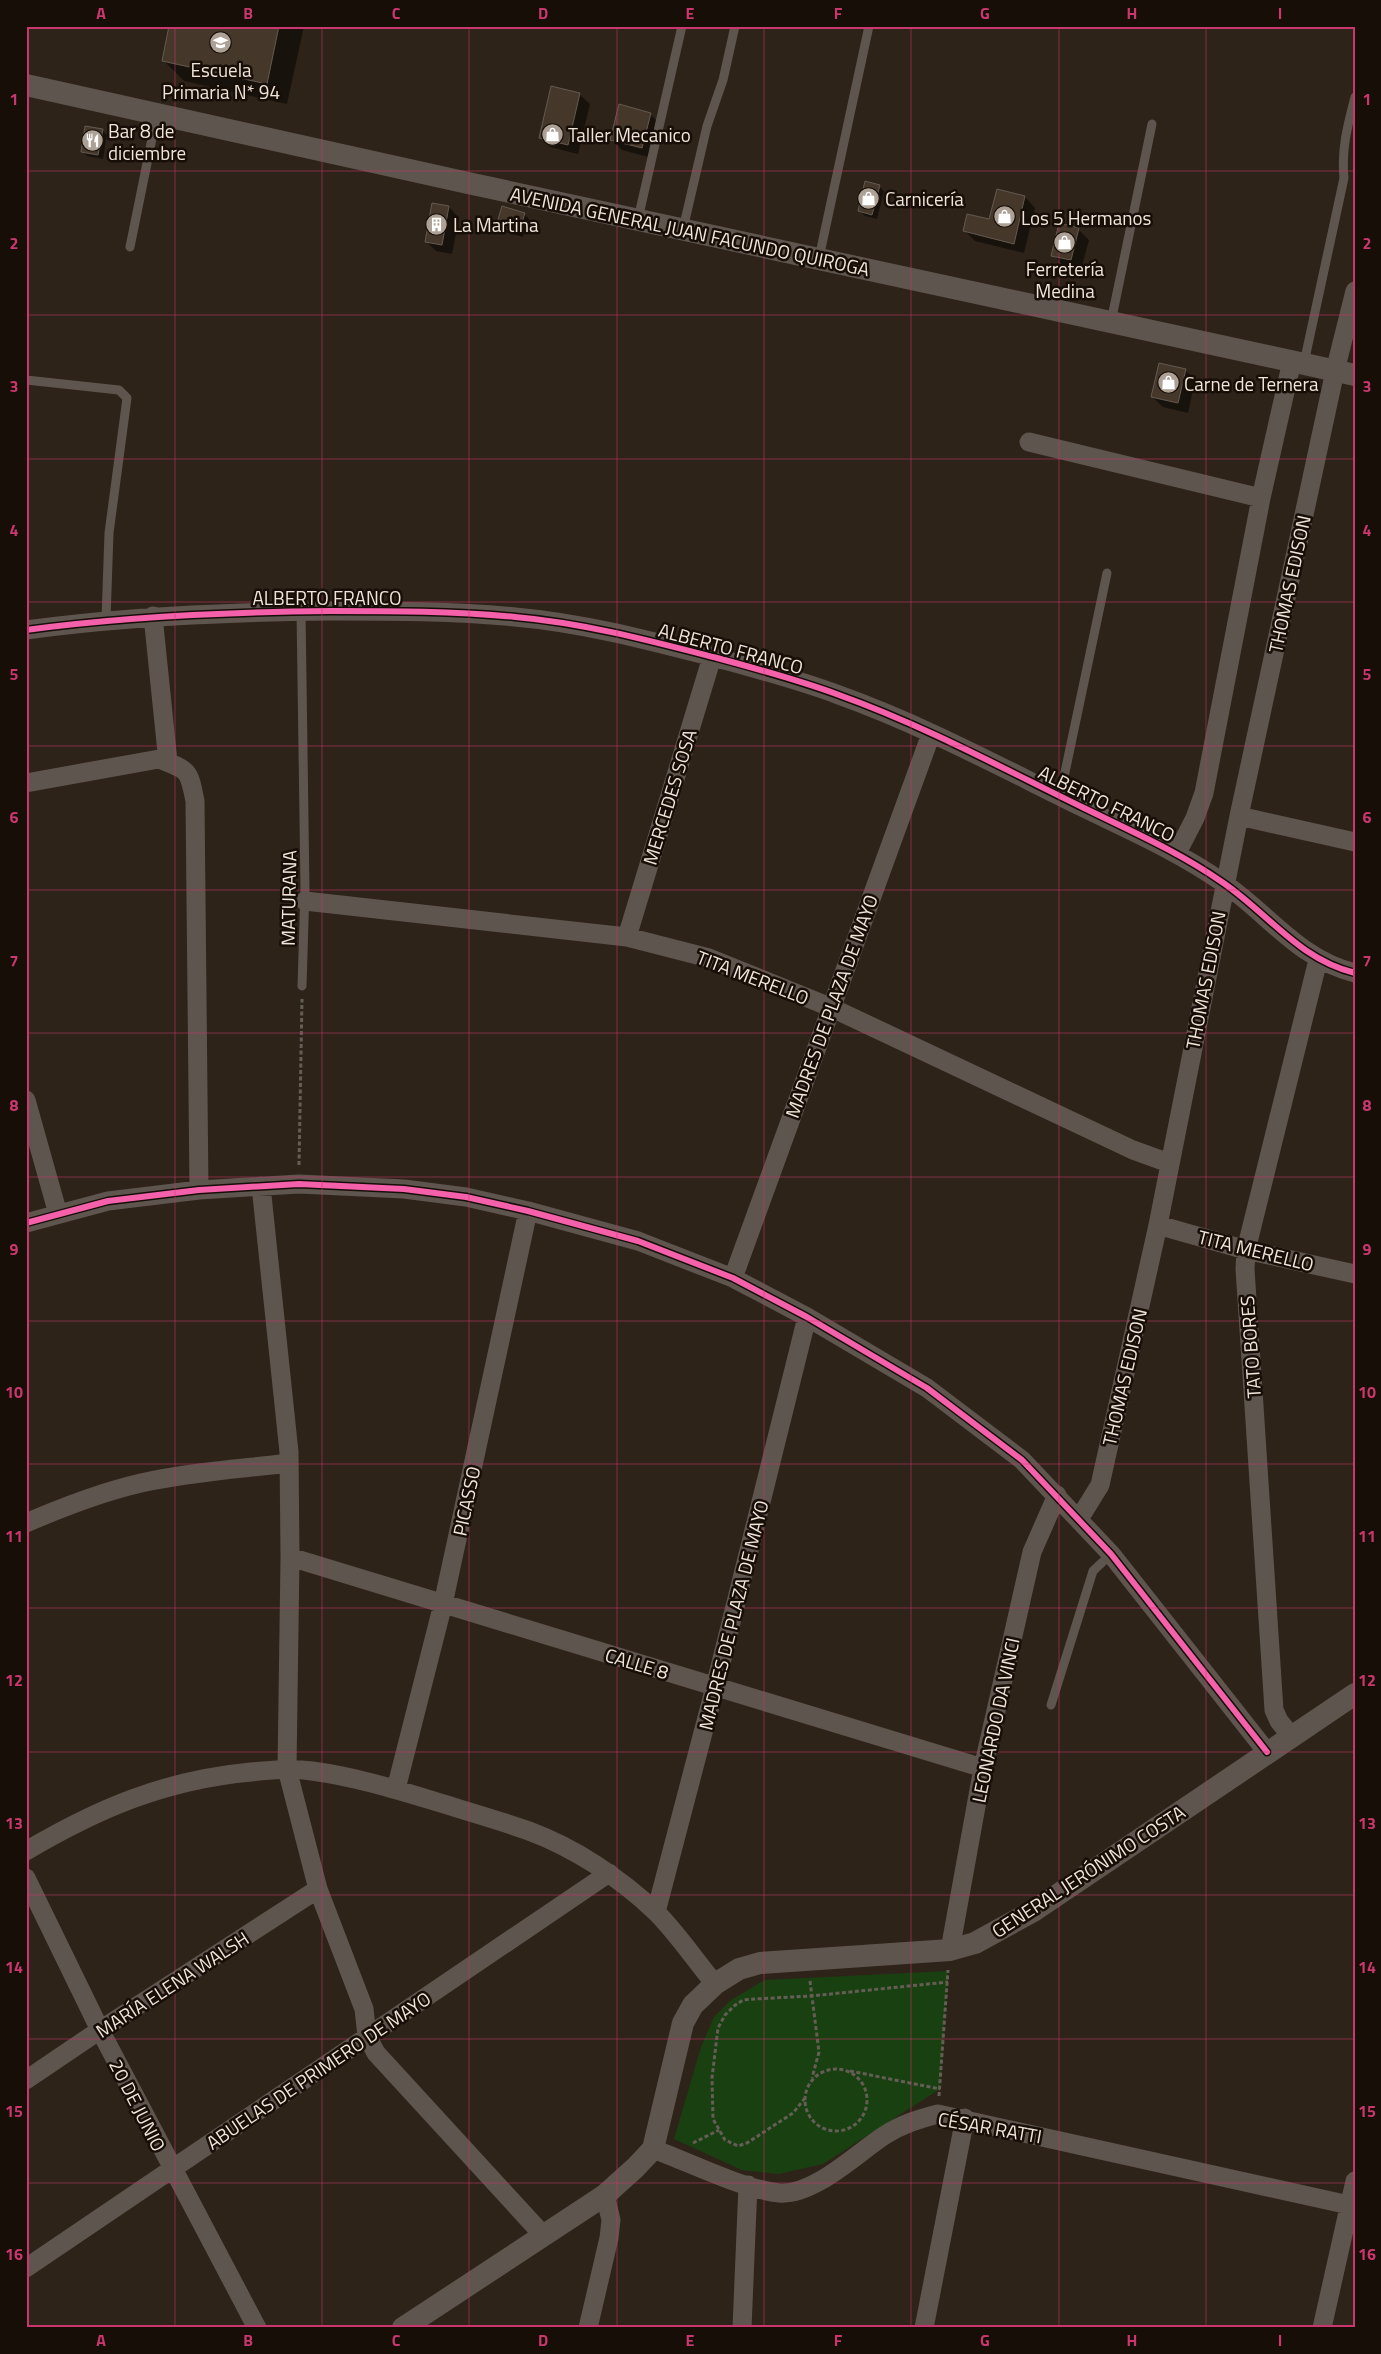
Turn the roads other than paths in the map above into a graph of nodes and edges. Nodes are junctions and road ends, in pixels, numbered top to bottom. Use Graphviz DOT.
graph roads {
  1 [pos="682,26"];
  2 [pos="735,26"];
  3 [pos="869,26"];
  4 [pos="26,85"];
  5 [pos="1355,97"];
  6 [pos="157,114"];
  7 [pos="1152,124"];
  8 [pos="638,220"];
  9 [pos="683,230"];
  10 [pos="130,247"];
  11 [pos="819,259"];
  12 [pos="1355,291"];
  13 [pos="1111,322"];
  14 [pos="1298,362"];
  15 [pos="1345,373"];
  16 [pos="26,380"];
  17 [pos="1029,442"];
  18 [pos="1261,498"];
  19 [pos="1107,573"];
  20 [pos="301,611"];
  21 [pos="153,616"];
  22 [pos="106,619"];
  23 [pos="26,630"];
  24 [pos="712,657"];
  25 [pos="931,734"];
  26 [pos="168,762"];
  27 [pos="26,783"];
  28 [pos="1060,797"];
  29 [pos="1239,816"];
  30 [pos="1355,842"];
  31 [pos="1177,853"];
  32 [pos="1224,883"];
  33 [pos="305,901"];
  34 [pos="627,937"];
  35 [pos="1318,960"];
  36 [pos="1355,973"];
  37 [pos="302,986"];
  38 [pos="830,1007"];
  39 [pos="26,1100"];
  40 [pos="1169,1164"];
  41 [pos="262,1186"];
  42 [pos="199,1190"];
  43 [pos="528,1211"];
  44 [pos="58,1214"];
  45 [pos="26,1223"];
  46 [pos="1158,1225"];
  47 [pos="1246,1250"];
  48 [pos="1355,1274"];
  49 [pos="733,1278"];
  50 [pos="807,1317"];
  51 [pos="289,1463"];
  52 [pos="1056,1495"];
  53 [pos="1079,1518"];
  54 [pos="26,1523"];
  55 [pos="1111,1554"];
  56 [pos="290,1557"];
  57 [pos="444,1604"];
  58 [pos="715,1687"];
  59 [pos="1355,1694"];
  60 [pos="1051,1705"];
  61 [pos="1291,1736"];
  62 [pos="1267,1752"];
  63 [pos="983,1768"];
  64 [pos="287,1769"];
  65 [pos="396,1789"];
  66 [pos="26,1851"];
  67 [pos="609,1874"];
  68 [pos="26,1878"];
  69 [pos="318,1889"];
  70 [pos="656,1912"];
  71 [pos="950,1950"];
  72 [pos="715,1984"];
  73 [pos="100,2030"];
  74 [pos="367,2036"];
  75 [pos="26,2080"];
  76 [pos="965,2118"];
  77 [pos="653,2149"];
  78 [pos="172,2169"];
  79 [pos="1355,2181"];
  80 [pos="748,2185"];
  81 [pos="605,2196"];
  82 [pos="1349,2205"];
  83 [pos="543,2235"];
  84 [pos="26,2268"];
  85 [pos="257,2328"];
  86 [pos="402,2328"];
  87 [pos="588,2328"];
  88 [pos="742,2328"];
  89 [pos="924,2328"];
  90 [pos="1322,2328"];
  1 -- 8 [label="lane"];
  2 -- 9 [label="lane"];
  3 -- 11 [label="lane"];
  4 -- 6 [label="street, AVENIDA GENERAL JUAN FACUNDO QUIROGA"];
  5 -- 14 [label="lane"];
  6 -- 8 [label="street, AVENIDA GENERAL JUAN FACUNDO QUIROGA"];
  6 -- 10 [label="lane"];
  7 -- 13 [label="lane"];
  8 -- 9 [label="street, AVENIDA GENERAL JUAN FACUNDO QUIROGA"];
  9 -- 11 [label="street, AVENIDA GENERAL JUAN FACUNDO QUIROGA"];
  11 -- 13 [label="street, AVENIDA GENERAL JUAN FACUNDO QUIROGA"];
  12 -- 15 [label="street, THOMAS EDISON"];
  13 -- 14 [label="street, AVENIDA GENERAL JUAN FACUNDO QUIROGA"];
  14 -- 15 [label="street, AVENIDA GENERAL JUAN FACUNDO QUIROGA"];
  14 -- 18 [label="street"];
  15 -- 29 [label="street, THOMAS EDISON"];
  16 -- 22 [label="lane"];
  17 -- 18 [label="street"];
  18 -- 31 [label="street"];
  19 -- 28 [label="lane"];
  20 -- 21 [label="street, ALBERTO FRANCO"];
  20 -- 24 [label="street, ALBERTO FRANCO"];
  20 -- 33 [label="lane, MATURANA"];
  21 -- 22 [label="street, ALBERTO FRANCO"];
  21 -- 26 [label="street"];
  22 -- 23 [label="street, ALBERTO FRANCO"];
  24 -- 25 [label="street, ALBERTO FRANCO"];
  24 -- 34 [label="street, MERCEDES SOSA"];
  25 -- 28 [label="street, ALBERTO FRANCO"];
  25 -- 38 [label="street, MADRES DE PLAZA DE MAYO"];
  26 -- 27 [label="street"];
  26 -- 42 [label="street"];
  28 -- 31 [label="street, ALBERTO FRANCO"];
  29 -- 30 [label="street"];
  29 -- 32 [label="street, THOMAS EDISON"];
  31 -- 32 [label="street, ALBERTO FRANCO"];
  32 -- 35 [label="street, ALBERTO FRANCO"];
  32 -- 40 [label="street, THOMAS EDISON"];
  33 -- 34 [label="street, TITA MERELLO"];
  33 -- 37 [label="lane, MATURANA"];
  34 -- 38 [label="street, TITA MERELLO"];
  35 -- 36 [label="street, ALBERTO FRANCO"];
  35 -- 47 [label="street, TATO BORES"];
  38 -- 40 [label="street, TITA MERELLO"];
  38 -- 49 [label="street, MADRES DE PLAZA DE MAYO"];
  39 -- 44 [label="street"];
  40 -- 46 [label="street, THOMAS EDISON"];
  41 -- 42 [label="street"];
  41 -- 43 [label="street"];
  41 -- 51 [label="street"];
  42 -- 44 [label="street"];
  43 -- 49 [label="street"];
  43 -- 57 [label="street, PICASSO"];
  44 -- 45 [label="street"];
  46 -- 47 [label="street, TITA MERELLO"];
  46 -- 53 [label="street, THOMAS EDISON"];
  47 -- 48 [label="street, TITA MERELLO"];
  47 -- 61 [label="street, TATO BORES"];
  49 -- 50 [label="street"];
  50 -- 52 [label="street"];
  50 -- 58 [label="street, MADRES DE PLAZA DE MAYO"];
  51 -- 54 [label="street"];
  51 -- 56 [label="street"];
  52 -- 53 [label="street"];
  52 -- 63 [label="street, LEONARDO DA VINCI"];
  53 -- 55 [label="street"];
  55 -- 60 [label="lane"];
  55 -- 62 [label="street"];
  56 -- 57 [label="street, CALLE 8"];
  56 -- 64 [label="street"];
  57 -- 58 [label="street, CALLE 8"];
  57 -- 65 [label="street, PICASSO"];
  58 -- 63 [label="street, CALLE 8"];
  58 -- 70 [label="street, MADRES DE PLAZA DE MAYO"];
  59 -- 61 [label="street, GENERAL JERÓNIMO COSTA"];
  61 -- 62 [label="street, GENERAL JERÓNIMO COSTA"];
  62 -- 71 [label="street, GENERAL JERÓNIMO COSTA"];
  63 -- 71 [label="street, LEONARDO DA VINCI"];
  64 -- 65 [label="street"];
  64 -- 66 [label="street"];
  64 -- 69 [label="street"];
  65 -- 67 [label="street"];
  67 -- 70 [label="street"];
  67 -- 74 [label="street, ABUELAS DE PRIMERO DE MAYO"];
  68 -- 73 [label="street, 20 DE JUNIO"];
  69 -- 73 [label="street, MARÍA ELENA WALSH"];
  69 -- 74 [label="street"];
  70 -- 72 [label="street"];
  71 -- 72 [label="street, GENERAL JERÓNIMO COSTA"];
  72 -- 77 [label="street, GENERAL JERÓNIMO COSTA"];
  73 -- 75 [label="street, MARÍA ELENA WALSH"];
  73 -- 78 [label="street, 20 DE JUNIO"];
  74 -- 78 [label="street, ABUELAS DE PRIMERO DE MAYO"];
  74 -- 83 [label="street"];
  76 -- 80 [label="street, CÉSAR RATTI"];
  76 -- 82 [label="street, CÉSAR RATTI"];
  76 -- 89 [label="street"];
  77 -- 80 [label="street, CÉSAR RATTI"];
  77 -- 81 [label="street"];
  78 -- 84 [label="street, ABUELAS DE PRIMERO DE MAYO"];
  78 -- 85 [label="street, 20 DE JUNIO"];
  79 -- 82 [label="street"];
  80 -- 88 [label="street"];
  81 -- 83 [label="street"];
  81 -- 87 [label="street"];
  82 -- 90 [label="street"];
  83 -- 86 [label="street"];
}
